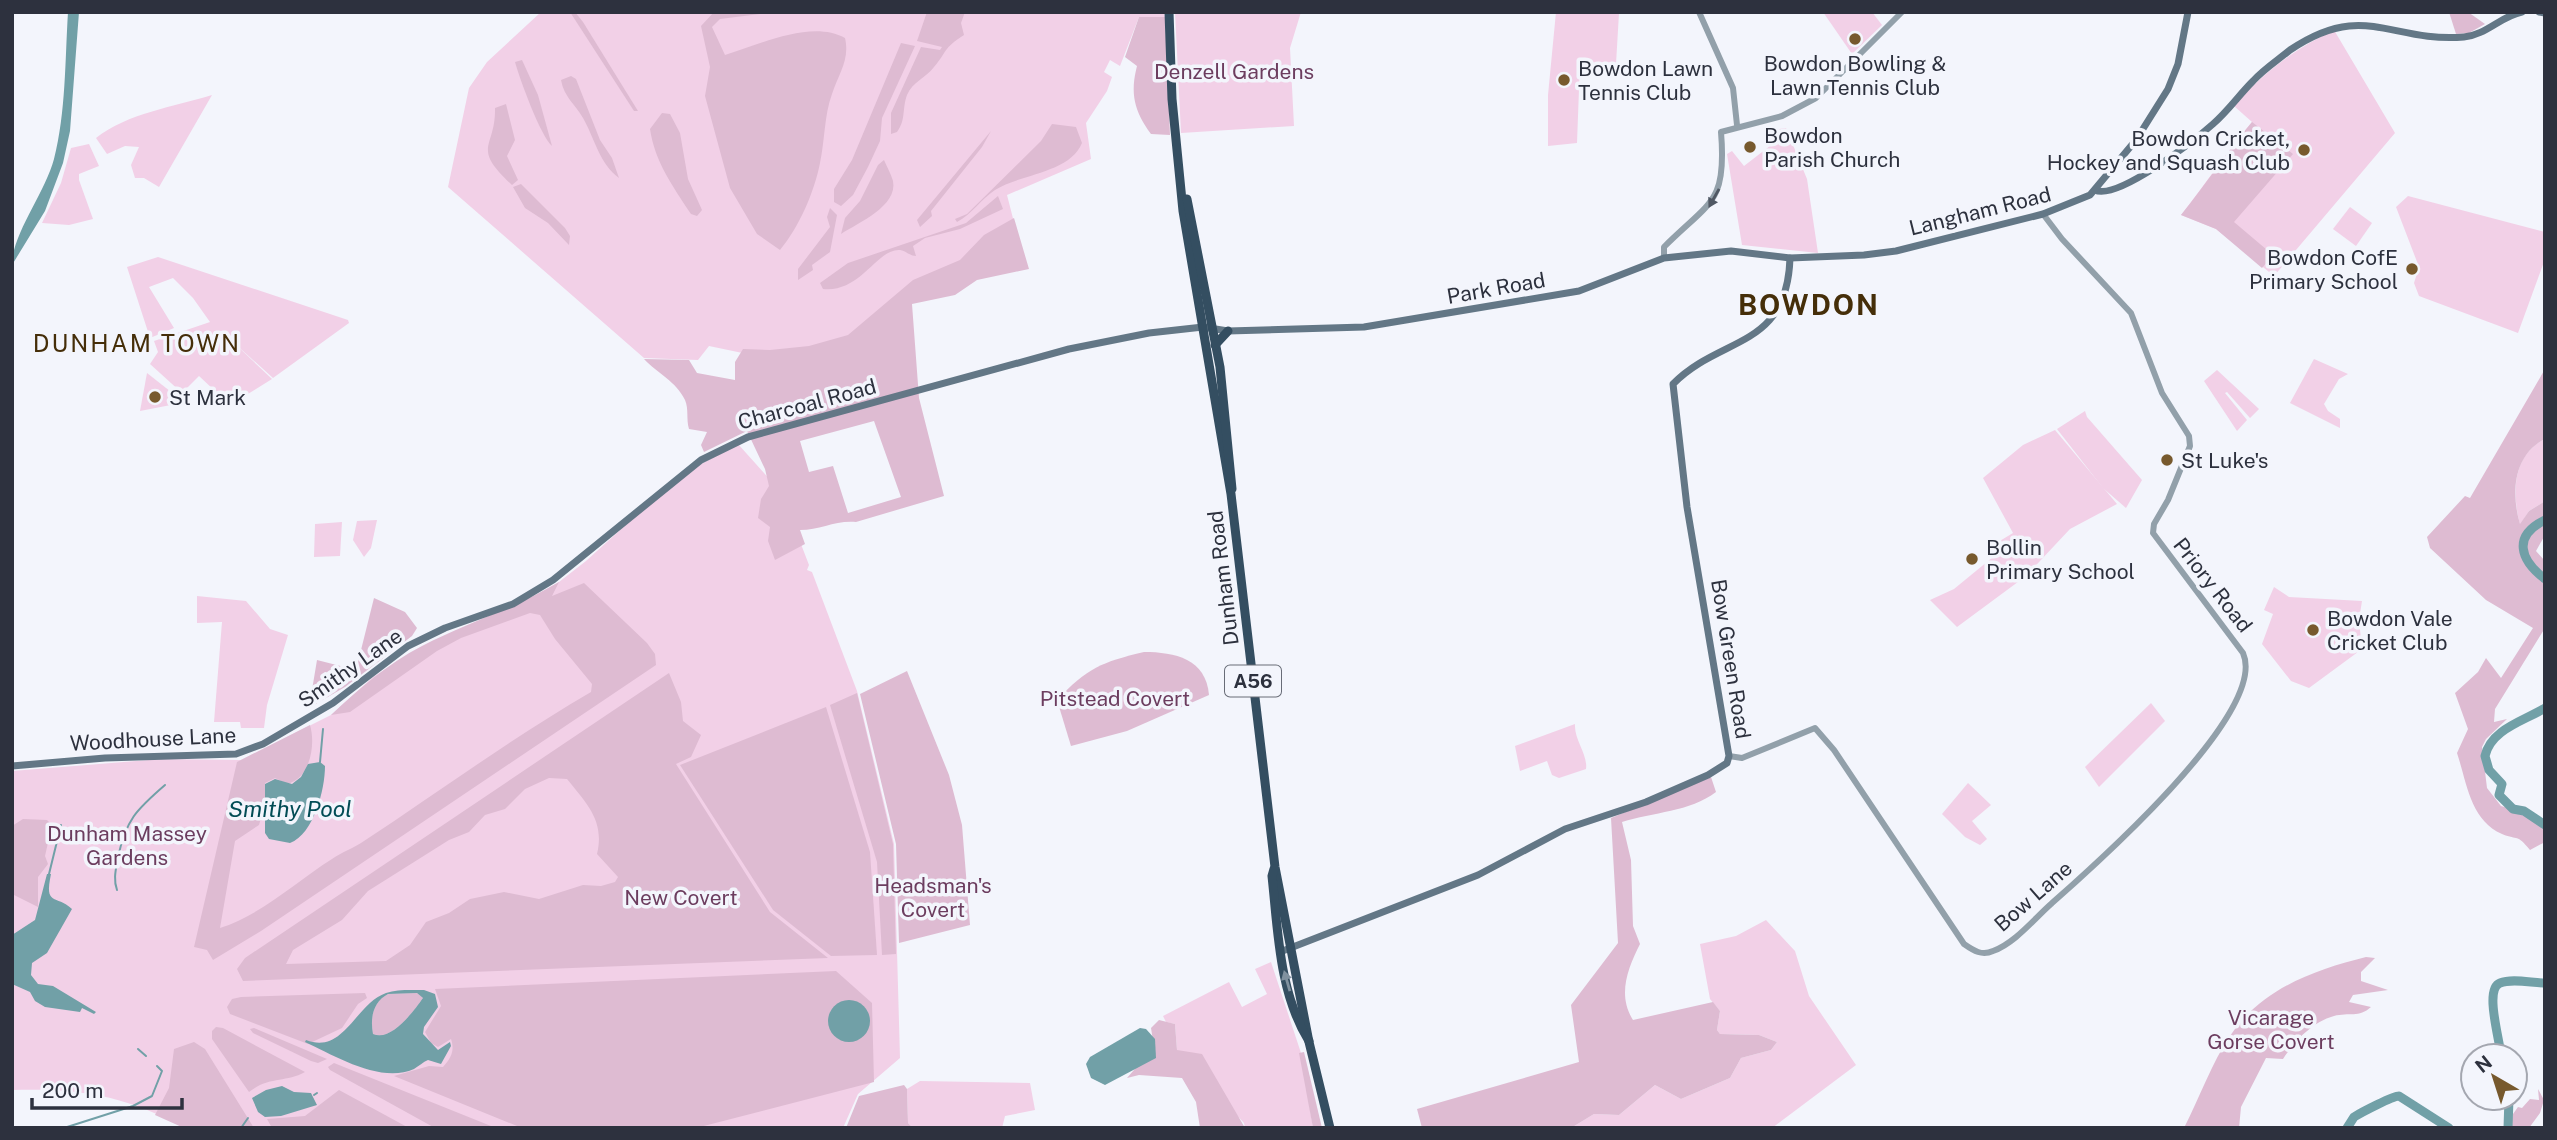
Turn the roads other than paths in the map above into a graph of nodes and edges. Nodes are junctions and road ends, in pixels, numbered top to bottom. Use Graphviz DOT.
graph roads {
  1 [pos="1169,12"];
  2 [pos="1699,12"];
  3 [pos="1902,12"];
  4 [pos="2188,12"];
  5 [pos="2522,12"];
  6 [pos="2539,12"];
  7 [pos="2545,13"];
  8 [pos="1737,125"];
  9 [pos="1181,173"];
  10 [pos="2095,190"];
  11 [pos="2043,214"];
  12 [pos="1664,258"];
  13 [pos="1790,258"];
  14 [pos="1207,303"];
  15 [pos="1203,327"];
  16 [pos="1213,330"];
  17 [pos="1227,331"];
  18 [pos="1215,345"];
  19 [pos="1209,357"];
  20 [pos="1231,495"];
  21 [pos="429,635"];
  22 [pos="2245,659"];
  23 [pos="291,729"];
  24 [pos="1729,756"];
  25 [pos="12,766"];
  26 [pos="1285,951"];
  27 [pos="1330,1128"];
  1 -- 9 [label="highway, Dunham Road / A56"];
  2 -- 8 [label="street"];
  3 -- 8 [label="street"];
  4 -- 10 [label="main road, Langham Road"];
  5 -- 10 [label="main road"];
  6 -- 7 [label="main road"];
  8 -- 12 [label="street, one-way"];
  9 -- 14 [label="highway, Dunham Road / A56"];
  9 -- 15 [label="highway, Dunham Road / A56"];
  10 -- 11 [label="main road, Langham Road"];
  11 -- 13 [label="main road, Langham Road"];
  11 -- 22 [label="street, Priory Road"];
  12 -- 13 [label="main road, Park Road"];
  12 -- 17 [label="main road, Park Road"];
  13 -- 24 [label="main road, Bow Green Road"];
  14 -- 15 [label="highway"];
  14 -- 16 [label="highway, Dunham Road / A56"];
  15 -- 16 [label="main road, Park Road"];
  15 -- 19 [label="highway, Dunham Road / A56"];
  15 -- 21 [label="main road, Charcoal Road"];
  16 -- 17 [label="main road, Park Road"];
  16 -- 18 [label="highway, Dunham Road / A56"];
  16 -- 19 [label="highway"];
  17 -- 18 [label="highway"];
  18 -- 20 [label="highway, Dunham Road / A56"];
  19 -- 20 [label="highway, Dunham Road / A56"];
  20 -- 26 [label="highway, Dunham Road / A56"];
  21 -- 23 [label="main road, Smithy Lane"];
  22 -- 24 [label="street, Bow Lane"];
  23 -- 25 [label="main road, Woodhouse Lane"];
  24 -- 26 [label="main road, Bow Green Road"];
  26 -- 27 [label="highway, Dunham Road / A56"];
}
